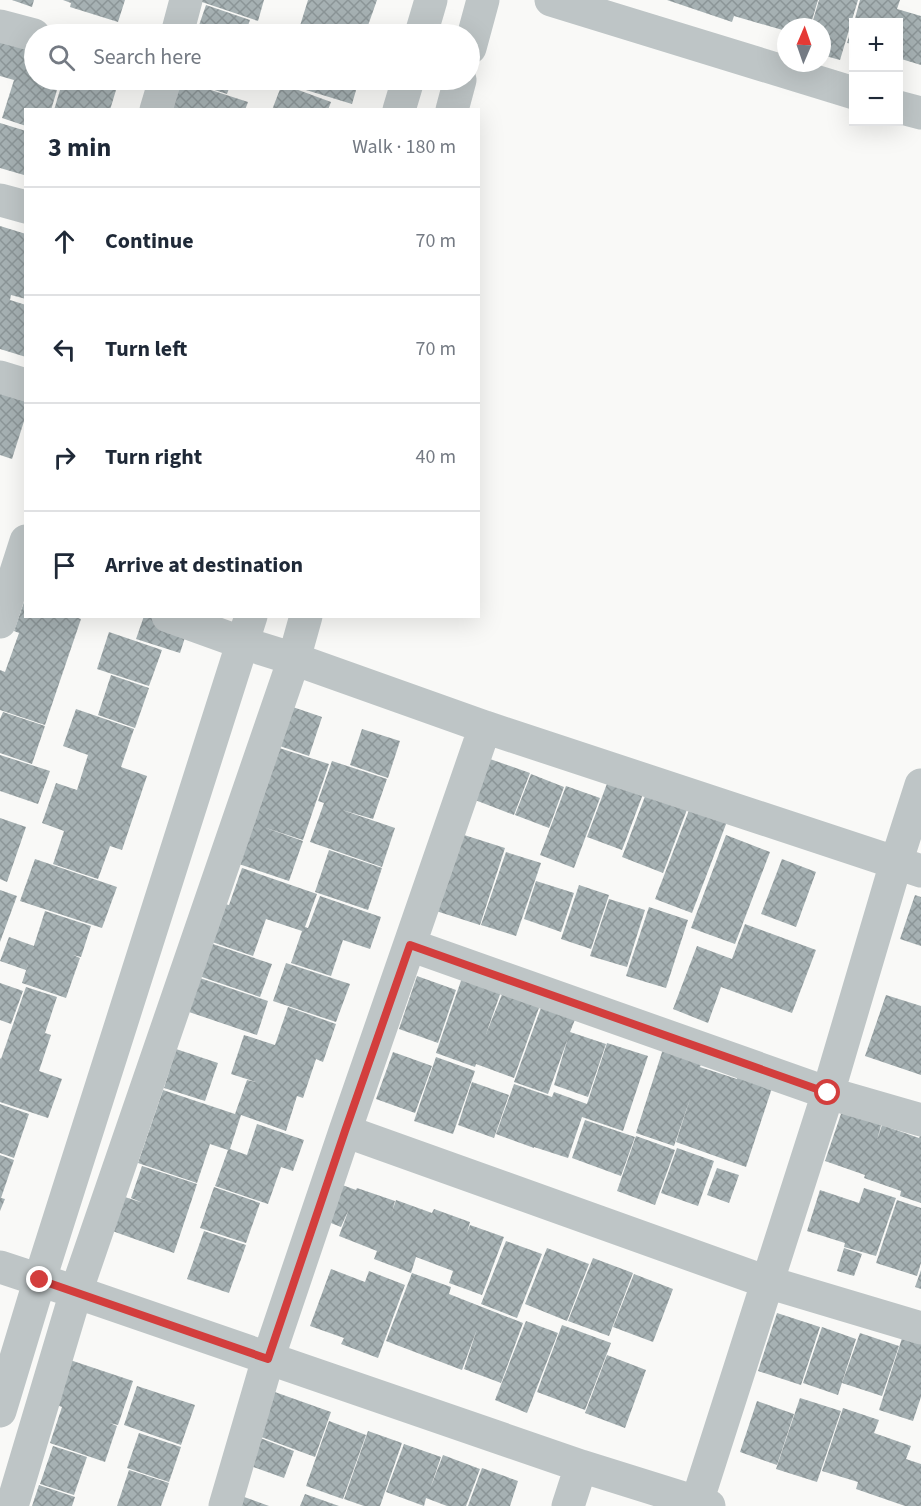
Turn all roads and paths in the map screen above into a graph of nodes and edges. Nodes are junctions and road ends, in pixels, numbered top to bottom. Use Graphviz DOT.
graph roads {
  1 [pos="186,0"];
  2 [pos="432,0"];
  3 [pos="483,0"];
  4 [pos="551,0"];
  5 [pos="180,24"];
  6 [pos="424,24"];
  7 [pos="476,24"];
  8 [pos="0,26"];
  9 [pos="24,32"];
  10 [pos="162,90"];
  11 [pos="405,90"];
  12 [pos="457,90"];
  13 [pos="849,91"];
  14 [pos="157,108"];
  15 [pos="400,108"];
  16 [pos="453,108"];
  17 [pos="903,108"];
  18 [pos="921,113"];
  19 [pos="0,200"];
  20 [pos="24,206"];
  21 [pos="0,377"];
  22 [pos="24,384"];
  23 [pos="17,563"];
  24 [pos="179,618"];
  25 [pos="305,618"];
  26 [pos="0,622"];
  27 [pos="247,630"];
  28 [pos="294,659"];
  29 [pos="485,727"];
  30 [pos="921,785"];
  31 [pos="908,867"];
  32 [pos="410,945"];
  33 [pos="828,1093"];
  34 [pos="921,1120"];
  35 [pos="345,1131"];
  36 [pos="0,1267"];
  37 [pos="40,1280"];
  38 [pos="768,1282"];
  39 [pos="76,1292"];
  40 [pos="921,1329"];
  41 [pos="268,1359"];
  42 [pos="0,1411"];
  43 [pos="581,1466"];
  44 [pos="703,1504"];
  45 [pos="12,1506"];
  46 [pos="225,1506"];
  47 [pos="568,1506"];
  1 -- 5 [label="street"];
  2 -- 6 [label="street"];
  3 -- 7 [label="street"];
  4 -- 13 [label="street"];
  8 -- 9 [label="street"];
  10 -- 14 [label="street"];
  11 -- 15 [label="street"];
  12 -- 16 [label="street"];
  17 -- 18 [label="street"];
  19 -- 20 [label="street"];
  21 -- 22 [label="street"];
  23 -- 26 [label="street"];
  24 -- 27 [label="street"];
  25 -- 28 [label="street"];
  27 -- 28 [label="street"];
  27 -- 37 [label="street"];
  28 -- 29 [label="street"];
  28 -- 39 [label="street"];
  29 -- 31 [label="street"];
  29 -- 32 [label="street"];
  30 -- 31 [label="street"];
  31 -- 33 [label="street"];
  32 -- 33 [label="street"];
  32 -- 35 [label="street"];
  33 -- 34 [label="street"];
  33 -- 38 [label="street"];
  35 -- 38 [label="street"];
  35 -- 41 [label="street"];
  36 -- 37 [label="street"];
  37 -- 39 [label="street"];
  37 -- 42 [label="street"];
  38 -- 40 [label="street"];
  38 -- 44 [label="street"];
  39 -- 41 [label="street"];
  39 -- 45 [label="street"];
  41 -- 43 [label="street"];
  41 -- 46 [label="street"];
  43 -- 44 [label="street"];
  43 -- 47 [label="street"];
}
